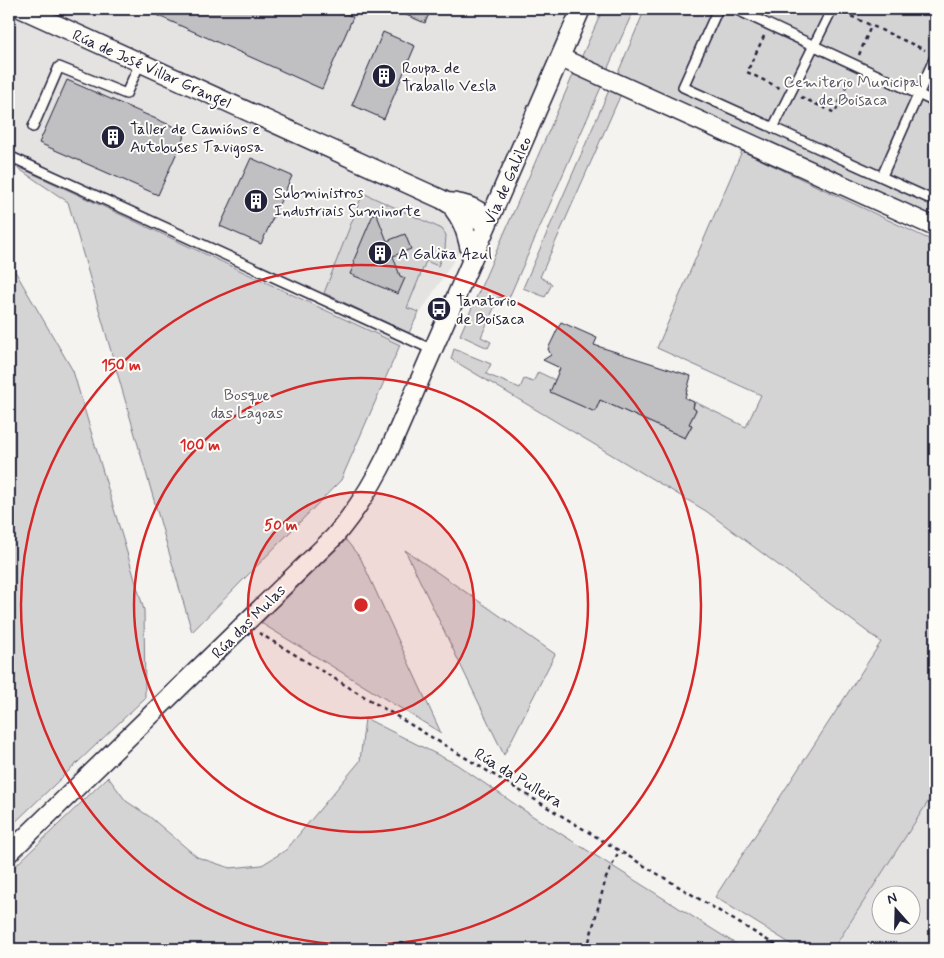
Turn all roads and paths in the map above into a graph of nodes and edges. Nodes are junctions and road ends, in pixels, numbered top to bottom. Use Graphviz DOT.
graph roads {
  1 [pos="22,9"];
  2 [pos="718,9"];
  3 [pos="735,9"];
  4 [pos="777,9"];
  5 [pos="832,9"];
  6 [pos="580,10"];
  7 [pos="844,13"];
  8 [pos="770,25"];
  9 [pos="814,45"];
  10 [pos="927,52"];
  11 [pos="935,57"];
  12 [pos="561,58"];
  13 [pos="140,63"];
  14 [pos="747,72"];
  15 [pos="918,94"];
  16 [pos="935,102"];
  17 [pos="33,127"];
  18 [pos="773,128"];
  19 [pos="9,156"];
  20 [pos="882,176"];
  21 [pos="504,187"];
  22 [pos="935,201"];
  23 [pos="447,202"];
  24 [pos="489,221"];
  25 [pos="935,227"];
  26 [pos="472,259"];
  27 [pos="433,350"];
  28 [pos="245,624"];
  29 [pos="619,851"];
  30 [pos="9,853"];
  31 [pos="587,949"];
  32 [pos="782,949"];
  1 -- 13 [label="street, Rúa de José Villar Grangel"];
  2 -- 18 [label="lane"];
  3 -- 8 [label="lane"];
  4 -- 8 [label="path"];
  5 -- 9 [label="lane"];
  6 -- 12 [label="street, Vía de Galileo"];
  7 -- 10 [label="path"];
  8 -- 9 [label="lane"];
  8 -- 14 [label="path"];
  9 -- 15 [label="lane"];
  9 -- 18 [label="lane"];
  11 -- 15 [label="lane"];
  12 -- 21 [label="street, Vía de Galileo"];
  12 -- 25 [label="street"];
  13 -- 17 [label="lane"];
  13 -- 23 [label="street, Rúa de José Villar Grangel"];
  15 -- 16 [label="lane"];
  15 -- 20 [label="lane"];
  18 -- 20 [label="lane"];
  19 -- 27 [label="lane"];
  20 -- 22 [label="lane"];
  21 -- 23 [label="street, Rúa de José Villar Grangel"];
  21 -- 24 [label="street, Vía de Galileo"];
  23 -- 24 [label="street, Rúa de José Villar Grangel"];
  23 -- 26 [label="street"];
  24 -- 26 [label="street, Vía de Galileo"];
  26 -- 27 [label="street, Vía de Galileo"];
  27 -- 28 [label="street, Rúa das Mulas"];
  28 -- 29 [label="path, Rúa da Pulleira"];
  28 -- 30 [label="street, Rúa das Mulas"];
  29 -- 31 [label="path"];
  29 -- 32 [label="path, Rúa da Pulleira"];
}
